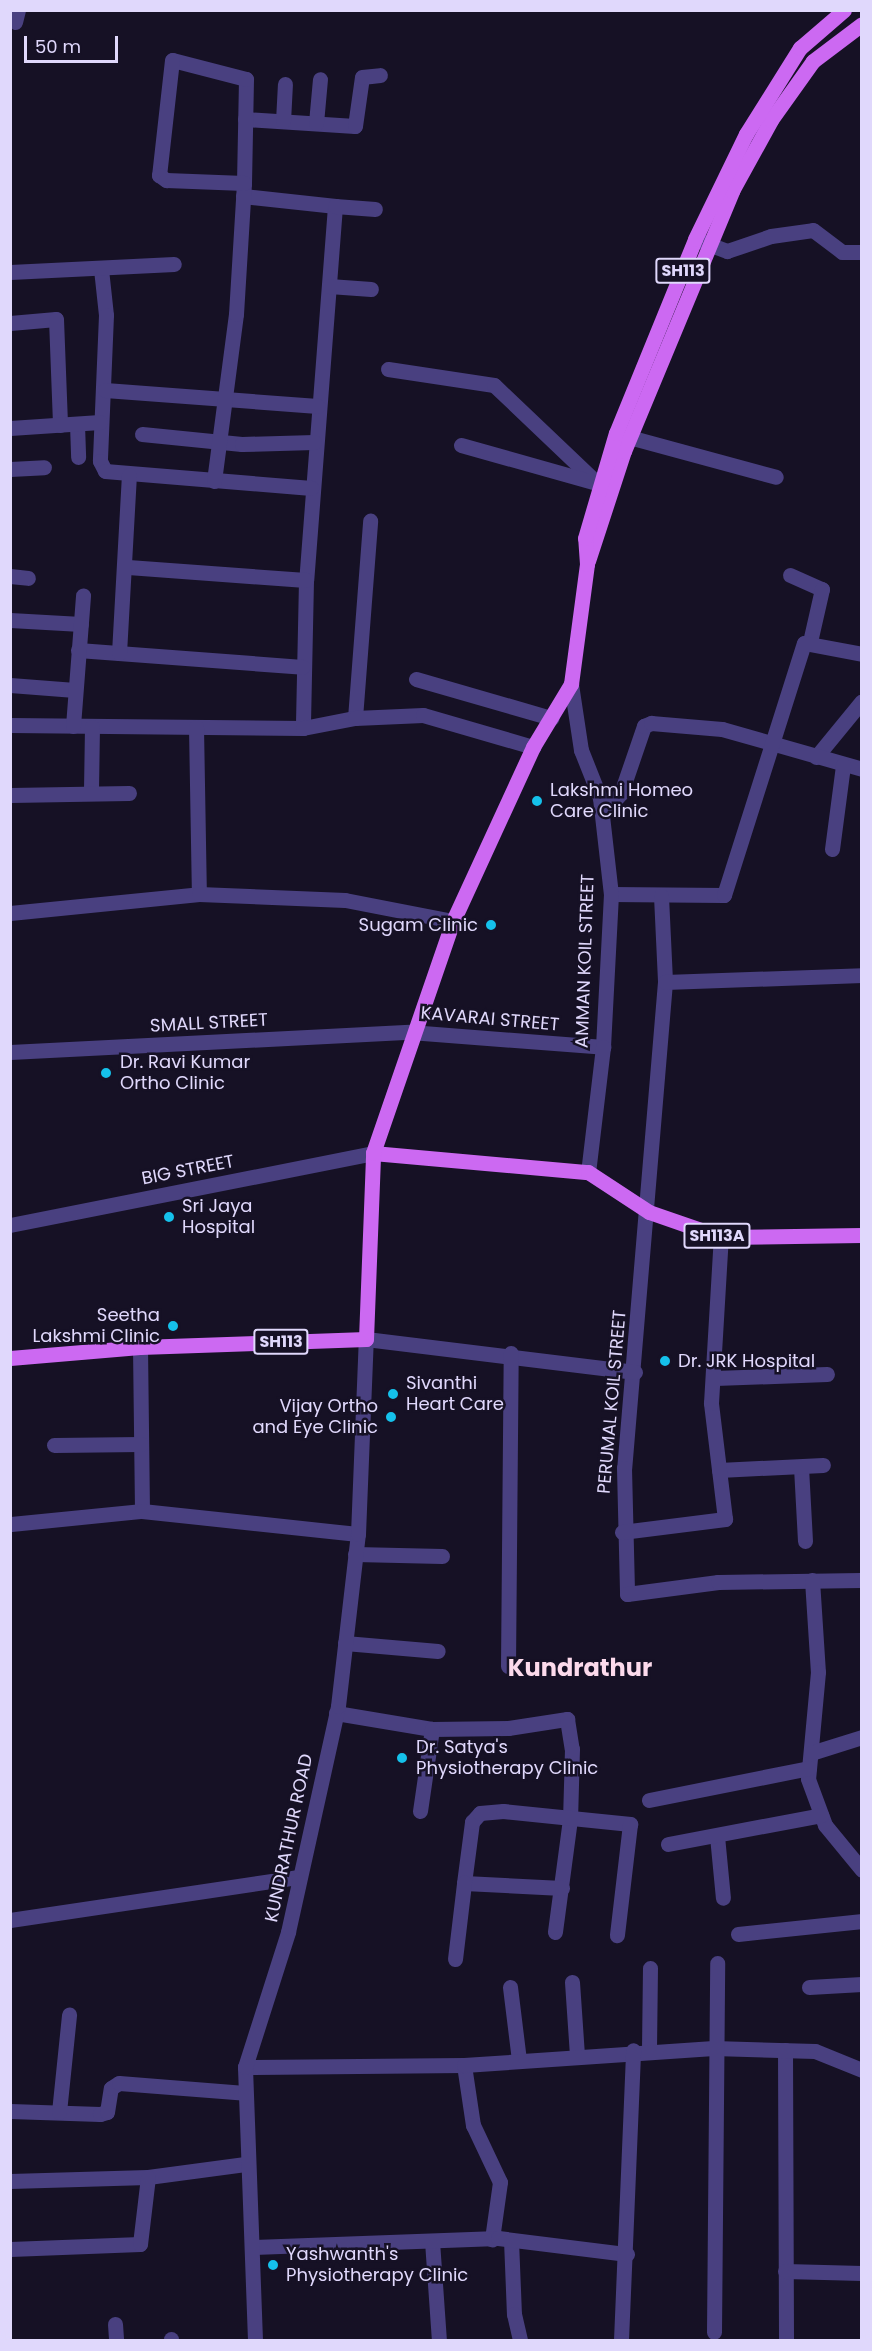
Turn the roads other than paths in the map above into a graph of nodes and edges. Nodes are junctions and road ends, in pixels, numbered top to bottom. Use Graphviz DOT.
graph roads {
  1 [pos="844,10"];
  2 [pos="852,10"];
  3 [pos="861,22"];
  4 [pos="380,75"];
  5 [pos="320,79"];
  6 [pos="285,84"];
  7 [pos="245,119"];
  8 [pos="283,121"];
  9 [pos="316,123"];
  10 [pos="243,190"];
  11 [pos="335,206"];
  12 [pos="375,209"];
  13 [pos="701,241"];
  14 [pos="861,252"];
  15 [pos="174,264"];
  16 [pos="101,269"];
  17 [pos="10,272"];
  18 [pos="329,286"];
  19 [pos="371,289"];
  20 [pos="10,322"];
  21 [pos="388,369"];
  22 [pos="105,390"];
  23 [pos="223,400"];
  24 [pos="317,406"];
  25 [pos="100,422"];
  26 [pos="77,424"];
  27 [pos="60,425"];
  28 [pos="10,428"];
  29 [pos="142,434"];
  30 [pos="629,437"];
  31 [pos="217,441"];
  32 [pos="314,442"];
  33 [pos="461,445"];
  34 [pos="78,457"];
  35 [pos="44,467"];
  36 [pos="10,469"];
  37 [pos="129,475"];
  38 [pos="777,477"];
  39 [pos="214,481"];
  40 [pos="604,486"];
  41 [pos="312,488"];
  42 [pos="370,521"];
  43 [pos="128,567"];
  44 [pos="790,575"];
  45 [pos="10,576"];
  46 [pos="27,578"];
  47 [pos="306,580"];
  48 [pos="83,595"];
  49 [pos="10,620"];
  50 [pos="81,624"];
  51 [pos="810,642"];
  52 [pos="78,650"];
  53 [pos="119,653"];
  54 [pos="861,654"];
  55 [pos="302,667"];
  56 [pos="416,679"];
  57 [pos="571,684"];
  58 [pos="10,685"];
  59 [pos="75,690"];
  60 [pos="861,700"];
  61 [pos="551,717"];
  62 [pos="355,718"];
  63 [pos="10,725"];
  64 [pos="73,726"];
  65 [pos="92,727"];
  66 [pos="196,727"];
  67 [pos="303,728"];
  68 [pos="775,746"];
  69 [pos="533,747"];
  70 [pos="816,757"];
  71 [pos="843,765"];
  72 [pos="861,769"];
  73 [pos="91,790"];
  74 [pos="129,793"];
  75 [pos="10,795"];
  76 [pos="603,813"];
  77 [pos="832,849"];
  78 [pos="199,894"];
  79 [pos="611,894"];
  80 [pos="661,896"];
  81 [pos="10,913"];
  82 [pos="453,921"];
  83 [pos="861,975"];
  84 [pos="665,982"];
  85 [pos="411,1032"];
  86 [pos="603,1047"];
  87 [pos="10,1052"];
  88 [pos="373,1154"];
  89 [pos="588,1172"];
  90 [pos="649,1212"];
  91 [pos="10,1225"];
  92 [pos="861,1235"];
  93 [pos="721,1237"];
  94 [pos="366,1339"];
  95 [pos="140,1347"];
  96 [pos="511,1353"];
  97 [pos="10,1358"];
  98 [pos="634,1372"];
  99 [pos="827,1374"];
  100 [pos="715,1378"];
  101 [pos="54,1444"];
  102 [pos="141,1444"];
  103 [pos="823,1465"];
  104 [pos="801,1467"];
  105 [pos="719,1470"];
  106 [pos="142,1511"];
  107 [pos="11,1524"];
  108 [pos="622,1532"];
  109 [pos="357,1534"];
  110 [pos="805,1541"];
  111 [pos="355,1554"];
  112 [pos="442,1556"];
  113 [pos="812,1580"];
  114 [pos="861,1580"];
  115 [pos="345,1642"];
  116 [pos="438,1651"];
  117 [pos="508,1666"];
  118 [pos="336,1713"];
  119 [pos="432,1729"];
  120 [pos="861,1737"];
  121 [pos="810,1761"];
  122 [pos="649,1800"];
  123 [pos="420,1811"];
  124 [pos="821,1815"];
  125 [pos="570,1819"];
  126 [pos="717,1836"];
  127 [pos="668,1844"];
  128 [pos="861,1870"];
  129 [pos="299,1877"];
  130 [pos="464,1883"];
  131 [pos="562,1888"];
  132 [pos="723,1898"];
  133 [pos="10,1920"];
  134 [pos="861,1921"];
  135 [pos="555,1932"];
  136 [pos="738,1934"];
  137 [pos="617,1935"];
  138 [pos="455,1959"];
  139 [pos="717,1963"];
  140 [pos="650,1968"];
  141 [pos="572,1982"];
  142 [pos="861,1984"];
  143 [pos="510,1987"];
  144 [pos="809,1988"];
  145 [pos="69,2014"];
  146 [pos="713,2048"];
  147 [pos="649,2049"];
  148 [pos="633,2050"];
  149 [pos="785,2050"];
  150 [pos="577,2055"];
  151 [pos="519,2060"];
  152 [pos="464,2065"];
  153 [pos="245,2067"];
  154 [pos="861,2070"];
  155 [pos="245,2093"];
  156 [pos="10,2111"];
  157 [pos="59,2112"];
  158 [pos="245,2164"];
  159 [pos="148,2177"];
  160 [pos="10,2181"];
  161 [pos="501,2239"];
  162 [pos="432,2241"];
  163 [pos="252,2247"];
  164 [pos="10,2249"];
  165 [pos="627,2254"];
  166 [pos="785,2271"];
  167 [pos="861,2273"];
  168 [pos="115,2324"];
  169 [pos="714,2332"];
  170 [pos="116,2340"];
  171 [pos="255,2340"];
  172 [pos="439,2340"];
  173 [pos="520,2340"];
  174 [pos="621,2340"];
  175 [pos="786,2340"];
  1 -- 13 [label="main road, SH113"];
  2 -- 3 [label="main road, SH113"];
  3 -- 13 [label="main road, SH113"];
  4 -- 9 [label="street"];
  5 -- 9 [label="street"];
  6 -- 8 [label="street"];
  7 -- 8 [label="street"];
  7 -- 10 [label="street"];
  7 -- 10 [label="street"];
  8 -- 9 [label="street"];
  10 -- 11 [label="street"];
  10 -- 23 [label="street"];
  11 -- 12 [label="street"];
  11 -- 18 [label="street"];
  13 -- 14 [label="street"];
  13 -- 30 [label="main road, SH113"];
  13 -- 40 [label="main road, SH113"];
  15 -- 16 [label="street"];
  16 -- 17 [label="street"];
  16 -- 22 [label="street"];
  18 -- 19 [label="street"];
  18 -- 24 [label="street"];
  20 -- 27 [label="street"];
  21 -- 40 [label="street"];
  22 -- 23 [label="street"];
  22 -- 25 [label="street"];
  23 -- 24 [label="street"];
  23 -- 31 [label="street"];
  24 -- 32 [label="street"];
  25 -- 26 [label="street"];
  25 -- 37 [label="street"];
  26 -- 27 [label="street"];
  26 -- 34 [label="street"];
  27 -- 28 [label="street"];
  29 -- 31 [label="street"];
  30 -- 38 [label="street"];
  30 -- 40 [label="main road, SH113"];
  31 -- 32 [label="street"];
  31 -- 39 [label="street"];
  32 -- 41 [label="street"];
  33 -- 40 [label="street"];
  35 -- 36 [label="street"];
  37 -- 39 [label="street"];
  37 -- 43 [label="street"];
  39 -- 41 [label="street"];
  40 -- 57 [label="main road, SH113"];
  41 -- 47 [label="street"];
  42 -- 62 [label="street"];
  43 -- 47 [label="street"];
  43 -- 53 [label="street"];
  44 -- 51 [label="street"];
  45 -- 46 [label="street"];
  47 -- 55 [label="street"];
  48 -- 50 [label="street"];
  49 -- 50 [label="street"];
  50 -- 52 [label="street"];
  51 -- 54 [label="street"];
  51 -- 68 [label="street"];
  52 -- 53 [label="street"];
  52 -- 59 [label="street"];
  53 -- 55 [label="street"];
  55 -- 67 [label="street"];
  56 -- 61 [label="street"];
  57 -- 61 [label="main road, SH113"];
  57 -- 76 [label="street, AMMAN KOIL STREET"];
  58 -- 59 [label="street"];
  59 -- 64 [label="street"];
  60 -- 70 [label="street"];
  61 -- 69 [label="main road, SH113"];
  62 -- 67 [label="street"];
  62 -- 69 [label="street"];
  63 -- 64 [label="street"];
  64 -- 65 [label="street"];
  65 -- 66 [label="street"];
  65 -- 73 [label="street"];
  66 -- 67 [label="street"];
  66 -- 78 [label="street"];
  68 -- 70 [label="street"];
  68 -- 76 [label="street"];
  68 -- 80 [label="street"];
  69 -- 82 [label="main road, SH113"];
  70 -- 71 [label="street"];
  71 -- 72 [label="street"];
  71 -- 77 [label="street"];
  73 -- 74 [label="street"];
  73 -- 75 [label="street"];
  76 -- 79 [label="street, AMMAN KOIL STREET"];
  78 -- 81 [label="street"];
  78 -- 82 [label="street"];
  79 -- 80 [label="street"];
  79 -- 86 [label="street, AMMAN KOIL STREET"];
  80 -- 84 [label="street, PERUMAL KOIL STREET"];
  82 -- 85 [label="main road, SH113"];
  83 -- 84 [label="street"];
  84 -- 90 [label="street, PERUMAL KOIL STREET"];
  85 -- 86 [label="street, KAVARAI STREET"];
  85 -- 87 [label="street, SMALL STREET"];
  85 -- 88 [label="main road, SH113"];
  86 -- 89 [label="street, AMMAN KOIL STREET"];
  88 -- 89 [label="main road, SH113A"];
  88 -- 91 [label="street, BIG STREET"];
  88 -- 94 [label="main road, SH113"];
  89 -- 90 [label="main road, SH113A"];
  90 -- 93 [label="main road, SH113A"];
  90 -- 98 [label="street, PERUMAL KOIL STREET"];
  92 -- 93 [label="main road, SH113A"];
  93 -- 100 [label="street"];
  94 -- 95 [label="main road, SH113"];
  94 -- 96 [label="street"];
  94 -- 109 [label="street, KUNDRATHUR ROAD"];
  95 -- 97 [label="main road, SH113"];
  95 -- 102 [label="street"];
  96 -- 98 [label="street"];
  96 -- 117 [label="street"];
  98 -- 108 [label="street, PERUMAL KOIL STREET"];
  99 -- 100 [label="street"];
  100 -- 105 [label="street"];
  101 -- 102 [label="street"];
  102 -- 106 [label="street"];
  103 -- 104 [label="street"];
  104 -- 105 [label="street"];
  104 -- 110 [label="street"];
  105 -- 108 [label="street"];
  106 -- 107 [label="street"];
  106 -- 109 [label="street"];
  108 -- 113 [label="street, PERUMAL KOIL STREET"];
  109 -- 111 [label="street, KUNDRATHUR ROAD"];
  111 -- 112 [label="street"];
  111 -- 115 [label="street, KUNDRATHUR ROAD"];
  113 -- 114 [label="street"];
  113 -- 121 [label="street"];
  115 -- 116 [label="street"];
  115 -- 118 [label="street, KUNDRATHUR ROAD"];
  118 -- 119 [label="street"];
  118 -- 129 [label="street, KUNDRATHUR ROAD"];
  119 -- 123 [label="street"];
  119 -- 125 [label="street"];
  120 -- 121 [label="street"];
  121 -- 122 [label="street"];
  121 -- 124 [label="street"];
  124 -- 126 [label="street"];
  124 -- 128 [label="street"];
  125 -- 130 [label="street"];
  125 -- 131 [label="street"];
  125 -- 137 [label="street"];
  126 -- 127 [label="street"];
  126 -- 132 [label="street"];
  129 -- 133 [label="street"];
  129 -- 153 [label="street, KUNDRATHUR ROAD"];
  130 -- 131 [label="street"];
  130 -- 138 [label="street"];
  131 -- 135 [label="street"];
  134 -- 136 [label="street"];
  139 -- 146 [label="street"];
  140 -- 147 [label="street"];
  141 -- 150 [label="street"];
  142 -- 144 [label="street"];
  143 -- 151 [label="street"];
  145 -- 157 [label="street"];
  146 -- 147 [label="street"];
  146 -- 149 [label="street"];
  146 -- 169 [label="street"];
  147 -- 148 [label="street"];
  148 -- 150 [label="street"];
  148 -- 165 [label="street"];
  149 -- 154 [label="street"];
  149 -- 166 [label="street"];
  150 -- 151 [label="street"];
  151 -- 152 [label="street"];
  152 -- 153 [label="street"];
  152 -- 161 [label="street"];
  153 -- 155 [label="street, KUNDRATHUR ROAD"];
  155 -- 157 [label="street"];
  155 -- 158 [label="street, KUNDRATHUR ROAD"];
  156 -- 157 [label="street"];
  158 -- 159 [label="street"];
  158 -- 163 [label="street, KUNDRATHUR ROAD"];
  159 -- 160 [label="street"];
  159 -- 164 [label="street"];
  161 -- 162 [label="street"];
  161 -- 165 [label="street"];
  161 -- 173 [label="street"];
  162 -- 163 [label="street"];
  162 -- 172 [label="street"];
  163 -- 171 [label="street, KUNDRATHUR ROAD"];
  165 -- 174 [label="street"];
  166 -- 167 [label="street"];
  166 -- 175 [label="street"];
  168 -- 170 [label="street"];
}
